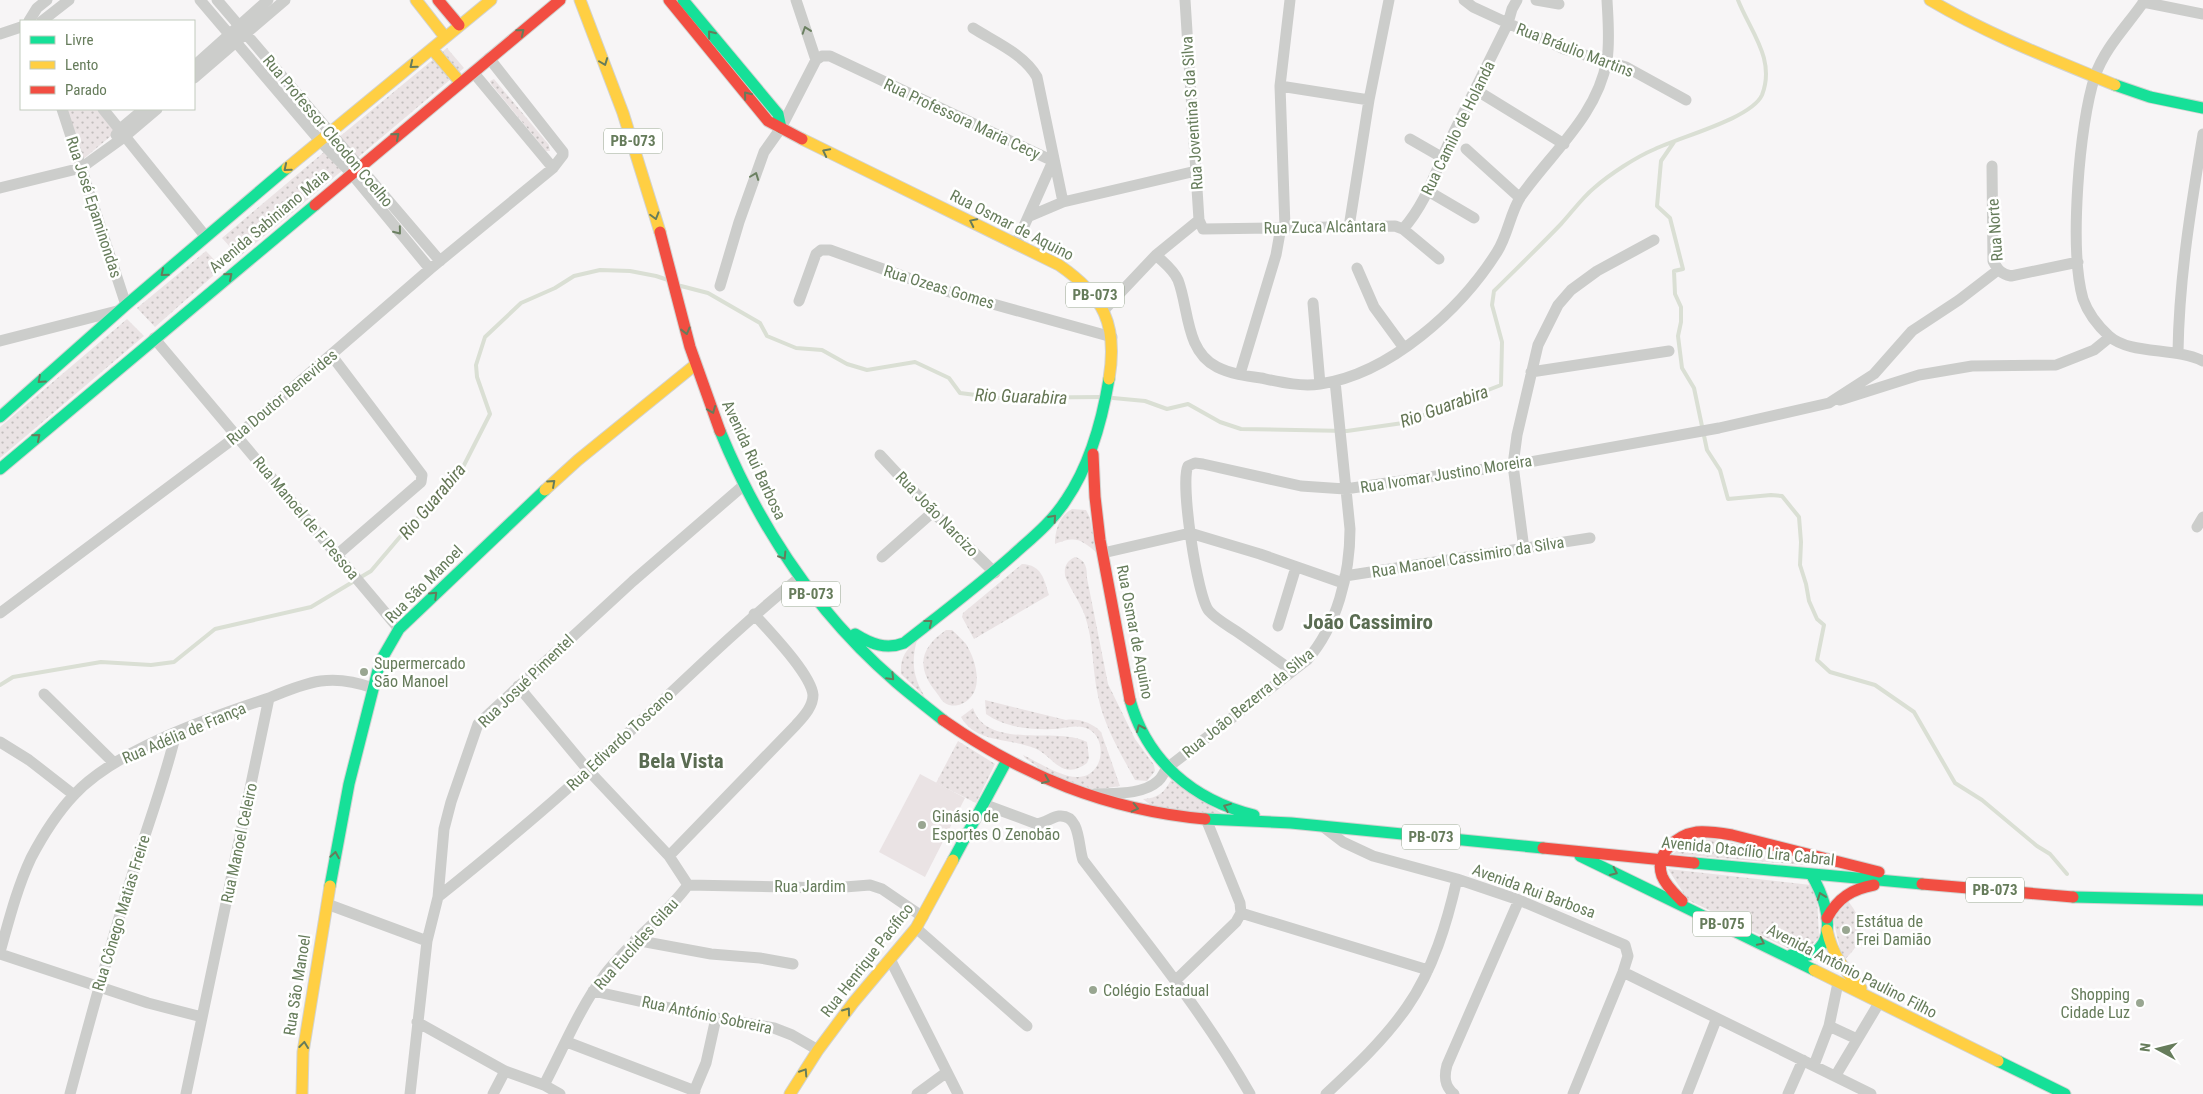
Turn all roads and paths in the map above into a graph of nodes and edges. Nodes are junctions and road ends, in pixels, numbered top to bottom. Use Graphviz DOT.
graph roads {
  1 [pos="47,0"];
  2 [pos="69,0"];
  3 [pos="200,0"];
  4 [pos="217,0"];
  5 [pos="268,0"];
  6 [pos="285,0"];
  7 [pos="416,0"];
  8 [pos="438,0"];
  9 [pos="491,0"];
  10 [pos="560,0"];
  11 [pos="569,0"];
  12 [pos="580,0"];
  13 [pos="669,0"];
  14 [pos="683,0"];
  15 [pos="796,0"];
  16 [pos="1185,0"];
  17 [pos="1290,0"];
  18 [pos="1388,0"];
  19 [pos="1464,0"];
  20 [pos="1518,0"];
  21 [pos="1536,0"];
  22 [pos="1608,0"];
  23 [pos="1930,0"];
  24 [pos="2144,1"];
  25 [pos="36,4"];
  26 [pos="1559,4"];
  27 [pos="2203,14"];
  28 [pos="586,16"];
  29 [pos="29,20"];
  30 [pos="41,20"];
  31 [pos="42,20"];
  32 [pos="1508,23"];
  33 [pos="459,25"];
  34 [pos="20,27"];
  35 [pos="973,28"];
  36 [pos="242,30"];
  37 [pos="0,34"];
  38 [pos="445,37"];
  39 [pos="232,39"];
  40 [pos="432,49"];
  41 [pos="489,58"];
  42 [pos="816,60"];
  43 [pos="1607,60"];
  44 [pos="195,65"];
  45 [pos="472,72"];
  46 [pos="2096,75"];
  47 [pos="195,77"];
  48 [pos="460,82"];
  49 [pos="1280,86"];
  50 [pos="1476,90"];
  51 [pos="1369,100"];
  52 [pos="1686,100"];
  53 [pos="2203,108"];
  54 [pos="62,110"];
  55 [pos="104,110"];
  56 [pos="143,110"];
  57 [pos="156,110"];
  58 [pos="781,128"];
  59 [pos="330,132"];
  60 [pos="121,133"];
  61 [pos="2203,134"];
  62 [pos="1410,139"];
  63 [pos="320,141"];
  64 [pos="1564,144"];
  65 [pos="1466,149"];
  66 [pos="1443,158"];
  67 [pos="1053,161"];
  68 [pos="1992,166"];
  69 [pos="82,168"];
  70 [pos="553,168"];
  71 [pos="355,170"];
  72 [pos="1196,171"];
  73 [pos="0,188"];
  74 [pos="1428,191"];
  75 [pos="1520,198"];
  76 [pos="1063,202"];
  77 [pos="1030,216"];
  78 [pos="1474,218"];
  79 [pos="1200,223"];
  80 [pos="1283,227"];
  81 [pos="1349,227"];
  82 [pos="1403,229"];
  83 [pos="206,237"];
  84 [pos="1654,240"];
  85 [pos="1016,244"];
  86 [pos="1156,255"];
  87 [pos="1439,259"];
  88 [pos="440,261"];
  89 [pos="2078,262"];
  90 [pos="1357,268"];
  91 [pos="430,270"];
  92 [pos="1998,270"];
  93 [pos="720,286"];
  94 [pos="799,301"];
  95 [pos="1313,303"];
  96 [pos="123,307"];
  97 [pos="1104,310"];
  98 [pos="1112,337"];
  99 [pos="2110,337"];
  100 [pos="154,338"];
  101 [pos="0,341"];
  102 [pos="1404,348"];
  103 [pos="1670,351"];
  104 [pos="2178,352"];
  105 [pos="332,356"];
  106 [pos="2203,361"];
  107 [pos="695,365"];
  108 [pos="1531,372"];
  109 [pos="1240,374"];
  110 [pos="1335,381"];
  111 [pos="1320,384"];
  112 [pos="1829,403"];
  113 [pos="0,416"];
  114 [pos="1096,433"];
  115 [pos="237,436"];
  116 [pos="880,455"];
  117 [pos="1513,465"];
  118 [pos="0,469"];
  119 [pos="744,485"];
  120 [pos="1345,490"];
  121 [pos="1082,501"];
  122 [pos="934,512"];
  123 [pos="1190,533"];
  124 [pos="1590,538"];
  125 [pos="1524,549"];
  126 [pos="1103,553"];
  127 [pos="338,554"];
  128 [pos="882,557"];
  129 [pos="1296,567"];
  130 [pos="995,573"];
  131 [pos="798,578"];
  132 [pos="1344,579"];
  133 [pos="0,614"];
  134 [pos="754,614"];
  135 [pos="841,626"];
  136 [pos="1278,626"];
  137 [pos="399,629"];
  138 [pos="1293,671"];
  139 [pos="518,686"];
  140 [pos="374,688"];
  141 [pos="44,694"];
  142 [pos="269,698"];
  143 [pos="176,733"];
  144 [pos="0,742"];
  145 [pos="1006,762"];
  146 [pos="114,763"];
  147 [pos="1167,768"];
  148 [pos="588,770"];
  149 [pos="74,795"];
  150 [pos="1088,795"];
  151 [pos="983,804"];
  152 [pos="1206,819"];
  153 [pos="1291,823"];
  154 [pos="1322,826"];
  155 [pos="1570,851"];
  156 [pos="669,856"];
  157 [pos="1662,858"];
  158 [pos="1811,874"];
  159 [pos="1457,880"];
  160 [pos="1913,883"];
  161 [pos="688,885"];
  162 [pos="438,897"];
  163 [pos="1519,900"];
  164 [pos="2203,900"];
  165 [pos="327,904"];
  166 [pos="1690,908"];
  167 [pos="1241,913"];
  168 [pos="923,917"];
  169 [pos="1826,922"];
  170 [pos="916,928"];
  171 [pos="635,940"];
  172 [pos="427,941"];
  173 [pos="1780,952"];
  174 [pos="0,953"];
  175 [pos="890,959"];
  176 [pos="793,964"];
  177 [pos="1428,970"];
  178 [pos="1623,972"];
  179 [pos="1175,981"];
  180 [pos="1838,983"];
  181 [pos="99,986"];
  182 [pos="593,991"];
  183 [pos="1875,1001"];
  184 [pos="202,1017"];
  185 [pos="716,1018"];
  186 [pos="1716,1020"];
  187 [pos="418,1022"];
  188 [pos="1027,1026"];
  189 [pos="1830,1026"];
  190 [pos="1858,1039"];
  191 [pos="567,1042"];
  192 [pos="818,1050"];
  193 [pos="1809,1063"];
  194 [pos="505,1071"];
  195 [pos="947,1072"];
  196 [pos="1836,1075"];
  197 [pos="544,1084"];
  198 [pos="694,1093"];
  199 [pos="70,1094"];
  200 [pos="186,1094"];
  201 [pos="302,1094"];
  202 [pos="410,1094"];
  203 [pos="492,1094"];
  204 [pos="560,1094"];
  205 [pos="790,1094"];
  206 [pos="917,1094"];
  207 [pos="958,1094"];
  208 [pos="1250,1094"];
  209 [pos="1326,1094"];
  210 [pos="1454,1094"];
  211 [pos="1573,1094"];
  212 [pos="1687,1094"];
  213 [pos="1788,1094"];
  214 [pos="1871,1094"];
  215 [pos="2065,1094"];
  1 -- 25 [label="street"];
  2 -- 31 [label="street"];
  3 -- 39 [label="street, Rua Professor Cleodon Coelho"];
  4 -- 36 [label="street, Rua Professor Cleodon Coelho"];
  5 -- 36 [label="street"];
  6 -- 36 [label="street"];
  7 -- 38 [label="main road"];
  8 -- 33 [label="main road"];
  9 -- 33 [label="main road, Avenida Sabiniano Maia"];
  41 -- 10 [label="main road, Avenida Sabiniano Maia, one-way"];
  11 -- 28 [label="main road"];
  12 -- 28 [label="main road, Avenida Rui Barbosa / PB-073"];
  58 -- 13 [label="main road, Rua Osmar de Aquino, one-way"];
  58 -- 14 [label="main road, one-way"];
  42 -- 15 [label="street, one-way"];
  16 -- 72 [label="street, Rua Joventina S da Silva"];
  17 -- 49 [label="street"];
  18 -- 51 [label="street"];
  19 -- 32 [label="street, Rua Bráulio Martins"];
  20 -- 32 [label="street, Rua Camilo de Holanda"];
  21 -- 26 [label="street"];
  22 -- 43 [label="street"];
  23 -- 46 [label="main road"];
  24 -- 27 [label="street"];
  24 -- 46 [label="street"];
  25 -- 29 [label="street"];
  25 -- 30 [label="street"];
  28 -- 107 [label="main road, Avenida Rui Barbosa / PB-073, one-way"];
  32 -- 43 [label="street, Rua Bráulio Martins"];
  32 -- 50 [label="street, Rua Camilo de Holanda"];
  33 -- 38 [label="main road, Avenida Sabiniano Maia"];
  34 -- 37 [label="street"];
  35 -- 67 [label="street"];
  36 -- 39 [label="street"];
  36 -- 59 [label="street, Rua Professor Cleodon Coelho"];
  38 -- 40 [label="main road, Avenida Sabiniano Maia"];
  39 -- 44 [label="street"];
  39 -- 47 [label="street"];
  39 -- 63 [label="street, Rua Professor Cleodon Coelho"];
  40 -- 48 [label="main road"];
  40 -- 59 [label="main road, Avenida Sabiniano Maia, one-way"];
  41 -- 45 [label="main road, Avenida Sabiniano Maia"];
  41 -- 70 [label="street"];
  42 -- 58 [label="street"];
  42 -- 67 [label="street, Rua Professora Maria Cecy"];
  43 -- 52 [label="street, Rua Bráulio Martins"];
  43 -- 64 [label="street"];
  45 -- 48 [label="main road, Avenida Sabiniano Maia"];
  45 -- 70 [label="street"];
  46 -- 53 [label="main road"];
  46 -- 89 [label="street"];
  71 -- 48 [label="main road, Avenida Sabiniano Maia, one-way"];
  49 -- 51 [label="street"];
  49 -- 80 [label="street"];
  50 -- 64 [label="street"];
  50 -- 66 [label="street, Rua Camilo de Holanda"];
  51 -- 81 [label="street"];
  54 -- 69 [label="street, Rua José Epaminondas"];
  55 -- 60 [label="street"];
  56 -- 60 [label="street"];
  57 -- 60 [label="street"];
  85 -- 58 [label="main road, Rua Osmar de Aquino / PB-073, one-way"];
  93 -- 58 [label="street, one-way"];
  59 -- 63 [label="main road, Avenida Sabiniano Maia"];
  59 -- 71 [label="street, Rua Professor Cleodon Coelho"];
  60 -- 69 [label="street"];
  60 -- 83 [label="street"];
  61 -- 104 [label="street"];
  62 -- 66 [label="street"];
  63 -- 71 [label="street, Rua Professor Cleodon Coelho"];
  63 -- 83 [label="main road, Avenida Sabiniano Maia, one-way"];
  64 -- 75 [label="street"];
  65 -- 75 [label="street"];
  66 -- 74 [label="street, Rua Camilo de Holanda"];
  67 -- 76 [label="street"];
  67 -- 77 [label="street, Rua Professora Maria Cecy"];
  68 -- 92 [label="street, Rua Norte"];
  69 -- 73 [label="street"];
  69 -- 96 [label="street, Rua José Epaminondas"];
  70 -- 88 [label="street, Rua Doutor Benevides"];
  71 -- 88 [label="street, Rua Professor Cleodon Coelho"];
  71 -- 91 [label="street, Rua Professor Cleodon Coelho, one-way"];
  100 -- 71 [label="main road, Avenida Sabiniano Maia, one-way"];
  72 -- 76 [label="street"];
  72 -- 79 [label="street, Rua Joventina S da Silva"];
  74 -- 78 [label="street"];
  74 -- 82 [label="street, Rua Camilo de Holanda"];
  75 -- 102 [label="street"];
  76 -- 77 [label="street"];
  77 -- 85 [label="street, Rua Professora Maria Cecy"];
  79 -- 80 [label="street, Rua Zuca Alcântara"];
  79 -- 86 [label="street"];
  80 -- 81 [label="street, Rua Zuca Alcântara"];
  80 -- 109 [label="street"];
  81 -- 82 [label="street, Rua Zuca Alcântara"];
  82 -- 87 [label="street, Rua Zuca Alcântara"];
  83 -- 96 [label="main road, Avenida Sabiniano Maia, one-way"];
  84 -- 108 [label="street"];
  85 -- 97 [label="main road, Rua Osmar de Aquino / PB-073"];
  86 -- 97 [label="street"];
  86 -- 109 [label="street"];
  88 -- 91 [label="street, Rua Doutor Benevides"];
  89 -- 92 [label="street, Rua Norte"];
  89 -- 99 [label="street"];
  90 -- 102 [label="street"];
  91 -- 105 [label="street, Rua Doutor Benevides"];
  92 -- 112 [label="street"];
  94 -- 98 [label="street, Rua Ozeas Gomes"];
  95 -- 111 [label="street"];
  96 -- 101 [label="street"];
  96 -- 113 [label="main road, Avenida Sabiniano Maia, one-way"];
  97 -- 98 [label="main road, Rua Osmar de Aquino / PB-073"];
  98 -- 114 [label="main road, Rua Osmar de Aquino / PB-073"];
  99 -- 104 [label="street"];
  99 -- 112 [label="street, Rua Ivomar Justino Moreira"];
  100 -- 115 [label="street, Rua Manoel de F Pessoa"];
  118 -- 100 [label="main road, Avenida Sabiniano Maia, one-way"];
  102 -- 110 [label="street"];
  103 -- 108 [label="street"];
  104 -- 106 [label="street"];
  105 -- 115 [label="street, Rua Doutor Benevides"];
  105 -- 127 [label="street"];
  107 -- 119 [label="main road, Avenida Rui Barbosa / PB-073, one-way"];
  137 -- 107 [label="main road, Rua São Manoel, one-way"];
  108 -- 117 [label="street"];
  109 -- 111 [label="street"];
  110 -- 111 [label="street"];
  110 -- 120 [label="street, Rua João Bezerra da Silva"];
  112 -- 117 [label="street, Rua Ivomar Justino Moreira"];
  114 -- 121 [label="main road, Rua Osmar de Aquino / PB-073"];
  114 -- 121 [label="main road, Rua Osmar de Aquino"];
  115 -- 127 [label="street, Rua Manoel de F Pessoa"];
  115 -- 133 [label="street, Rua Doutor Benevides"];
  116 -- 122 [label="street, Rua João Narcizo"];
  117 -- 120 [label="street, Rua Ivomar Justino Moreira"];
  117 -- 125 [label="street"];
  119 -- 131 [label="main road, Avenida Rui Barbosa / PB-073, one-way"];
  119 -- 139 [label="street, Rua Josué Pimentel"];
  120 -- 123 [label="street, Rua Ivomar Justino Moreira"];
  120 -- 132 [label="street, Rua João Bezerra da Silva"];
  121 -- 126 [label="main road, Rua Osmar de Aquino / PB-073"];
  130 -- 121 [label="main road, Rua Osmar de Aquino, one-way"];
  122 -- 128 [label="street"];
  122 -- 130 [label="street, Rua João Narcizo"];
  123 -- 126 [label="street"];
  123 -- 129 [label="street"];
  123 -- 138 [label="street"];
  124 -- 125 [label="street, Rua Manoel Cassimiro da Silva"];
  125 -- 132 [label="street, Rua Manoel Cassimiro da Silva"];
  147 -- 126 [label="main road, Rua Osmar de Aquino / PB-073, one-way"];
  127 -- 137 [label="street, Rua Manoel de F Pessoa"];
  129 -- 132 [label="street"];
  129 -- 136 [label="street"];
  135 -- 130 [label="main road, Rua Osmar de Aquino, one-way"];
  131 -- 134 [label="street, Rua Edivardo Toscano"];
  131 -- 135 [label="main road, Avenida Rui Barbosa / PB-073"];
  132 -- 138 [label="street, Rua João Bezerra da Silva"];
  134 -- 148 [label="street, Rua Edivardo Toscano"];
  134 -- 156 [label="street"];
  135 -- 145 [label="main road, Avenida Rui Barbosa / PB-073, one-way"];
  137 -- 140 [label="main road, Rua São Manoel"];
  138 -- 147 [label="street, Rua João Bezerra da Silva"];
  139 -- 148 [label="street"];
  139 -- 162 [label="street, Rua Josué Pimentel"];
  140 -- 142 [label="street"];
  165 -- 140 [label="main road, Rua São Manoel, one-way"];
  141 -- 146 [label="street"];
  142 -- 143 [label="street, Rua Adélia de França"];
  142 -- 184 [label="street, Rua Manoel Celeiro"];
  143 -- 146 [label="street, Rua Adélia de França"];
  143 -- 181 [label="street, Rua Cônego Matias Freire"];
  144 -- 149 [label="street"];
  145 -- 150 [label="main road, Avenida Rui Barbosa / PB-073, one-way"];
  145 -- 151 [label="main road, Rua Henrique Pacífico"];
  146 -- 149 [label="street, Rua Adélia de França"];
  147 -- 150 [label="street, Rua João Bezerra da Silva"];
  153 -- 147 [label="main road, Avenida Otacílio Lira Cabral / PB-073, one-way"];
  148 -- 156 [label="street"];
  148 -- 162 [label="street, Rua Edivardo Toscano"];
  149 -- 174 [label="street, Rua Adélia de França"];
  150 -- 152 [label="main road, Avenida Rui Barbosa / PB-073, one-way"];
  151 -- 168 [label="main road, Rua Henrique Pacífico"];
  151 -- 179 [label="street"];
  152 -- 153 [label="main road, Avenida Otacílio Lira Cabral / PB-073"];
  152 -- 167 [label="street"];
  153 -- 154 [label="main road, Avenida Otacílio Lira Cabral / PB-073"];
  154 -- 155 [label="main road, Avenida Otacílio Lira Cabral / PB-073"];
  154 -- 159 [label="street, Avenida Rui Barbosa"];
  155 -- 157 [label="main road, Avenida Otacílio Lira Cabral / PB-073"];
  155 -- 166 [label="main road, Avenida Antônio Paulino Filho / PB-075, one-way"];
  156 -- 161 [label="street"];
  157 -- 158 [label="main road, Avenida Otacílio Lira Cabral / PB-073"];
  157 -- 160 [label="main road"];
  157 -- 166 [label="main road"];
  158 -- 160 [label="main road, Avenida Otacílio Lira Cabral / PB-073"];
  169 -- 158 [label="main road, one-way"];
  159 -- 163 [label="street, Avenida Rui Barbosa"];
  159 -- 177 [label="street"];
  160 -- 164 [label="main road, Avenida Otacílio Lira Cabral / PB-073"];
  160 -- 169 [label="main road"];
  161 -- 168 [label="street, Rua Jardim"];
  161 -- 171 [label="street, Rua Euclides Gilau"];
  162 -- 172 [label="street, Rua Josué Pimentel"];
  163 -- 178 [label="street, Avenida Rui Barbosa"];
  163 -- 210 [label="street"];
  165 -- 172 [label="street"];
  201 -- 165 [label="main road, Rua São Manoel, one-way"];
  166 -- 173 [label="main road, Avenida Antônio Paulino Filho / PB-075, one-way"];
  167 -- 177 [label="street"];
  167 -- 179 [label="street"];
  168 -- 170 [label="main road, Rua Henrique Pacífico"];
  169 -- 173 [label="main road"];
  169 -- 183 [label="main road"];
  170 -- 175 [label="main road, Rua Henrique Pacífico"];
  170 -- 188 [label="street"];
  171 -- 176 [label="street"];
  171 -- 182 [label="street, Rua Euclides Gilau"];
  172 -- 187 [label="street, Rua Josué Pimentel"];
  173 -- 180 [label="main road, Avenida Antônio Paulino Filho / PB-075"];
  174 -- 181 [label="street"];
  192 -- 175 [label="main road, Rua Henrique Pacífico, one-way"];
  175 -- 195 [label="street"];
  177 -- 209 [label="street"];
  178 -- 186 [label="street"];
  178 -- 211 [label="street, Avenida Rui Barbosa"];
  179 -- 208 [label="street"];
  180 -- 183 [label="main road, Avenida Antônio Paulino Filho / PB-075"];
  180 -- 189 [label="street"];
  181 -- 184 [label="street"];
  181 -- 199 [label="street, Rua Cônego Matias Freire"];
  182 -- 185 [label="street, Rua António Sobreira"];
  182 -- 191 [label="street, Rua Euclides Gilau"];
  183 -- 190 [label="street"];
  183 -- 215 [label="main road, Avenida Antônio Paulino Filho / PB-075"];
  184 -- 200 [label="street, Rua Manoel Celeiro"];
  185 -- 192 [label="street, Rua António Sobreira"];
  185 -- 198 [label="street"];
  186 -- 193 [label="street"];
  186 -- 212 [label="street"];
  187 -- 194 [label="street"];
  187 -- 202 [label="street, Rua Josué Pimentel"];
  189 -- 190 [label="street"];
  189 -- 193 [label="street"];
  190 -- 196 [label="street"];
  191 -- 197 [label="street, Rua Euclides Gilau"];
  191 -- 198 [label="street"];
  205 -- 192 [label="main road, Rua Henrique Pacífico, one-way"];
  193 -- 196 [label="street"];
  193 -- 213 [label="street"];
  194 -- 197 [label="street"];
  194 -- 203 [label="street"];
  195 -- 206 [label="street"];
  195 -- 207 [label="street"];
  196 -- 214 [label="street"];
  197 -- 204 [label="street"];
}
